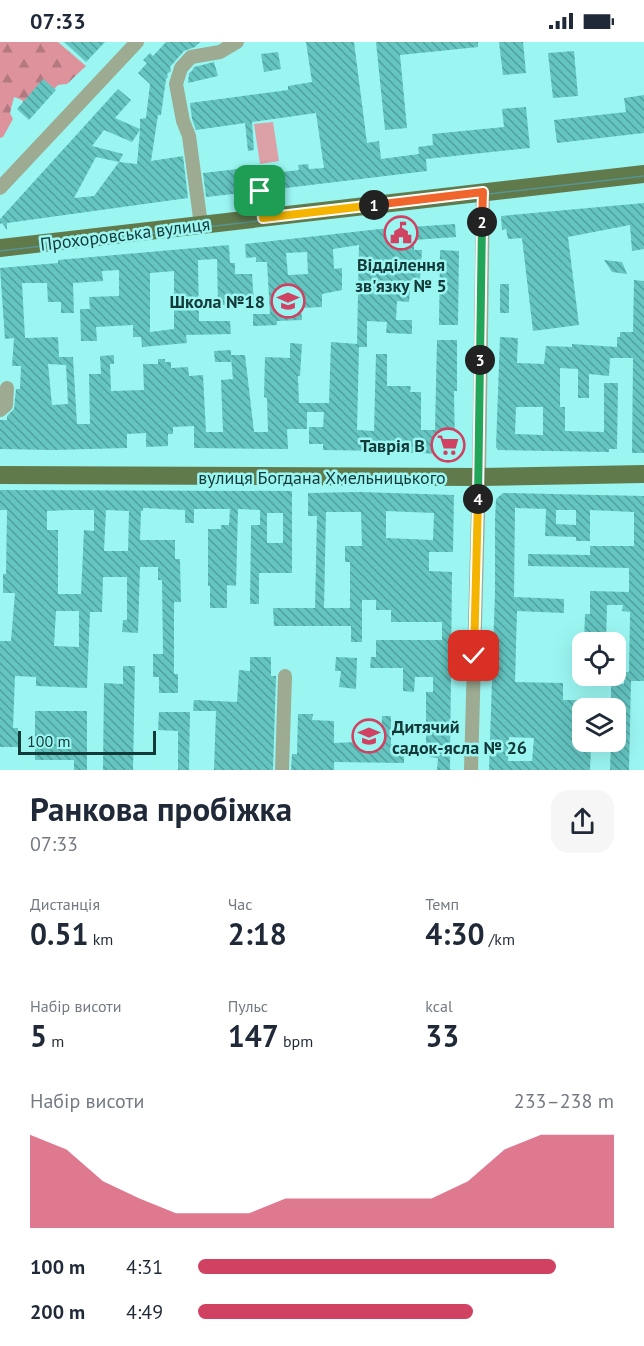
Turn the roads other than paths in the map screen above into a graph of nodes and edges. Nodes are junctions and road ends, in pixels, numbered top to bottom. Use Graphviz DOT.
graph roads {
  1 [pos="137,42"];
  2 [pos="237,42"];
  3 [pos="644,174"];
  4 [pos="0,188"];
  5 [pos="260,191"];
  6 [pos="483,192"];
  7 [pos="263,218"];
  8 [pos="201,225"];
  9 [pos="0,248"];
  10 [pos="7,387"];
  11 [pos="0,410"];
  12 [pos="644,474"];
  13 [pos="0,475"];
  14 [pos="478,477"];
  15 [pos="285,676"];
  16 [pos="282,770"];
  17 [pos="471,770"];
  1 -- 4 [label="street"];
  2 -- 8 [label="street"];
  3 -- 6 [label="main road, Прохоровська вулиця"];
  5 -- 7 [label="street"];
  6 -- 7 [label="main road, Прохоровська вулиця"];
  6 -- 14 [label="street"];
  7 -- 8 [label="main road, Прохоровська вулиця"];
  8 -- 9 [label="main road, Прохоровська вулиця"];
  10 -- 11 [label="street"];
  12 -- 14 [label="main road, вулиця Богдана Хмельницького"];
  13 -- 14 [label="main road, вулиця Богдана Хмельницького"];
  14 -- 17 [label="street"];
  15 -- 16 [label="street"];
}
